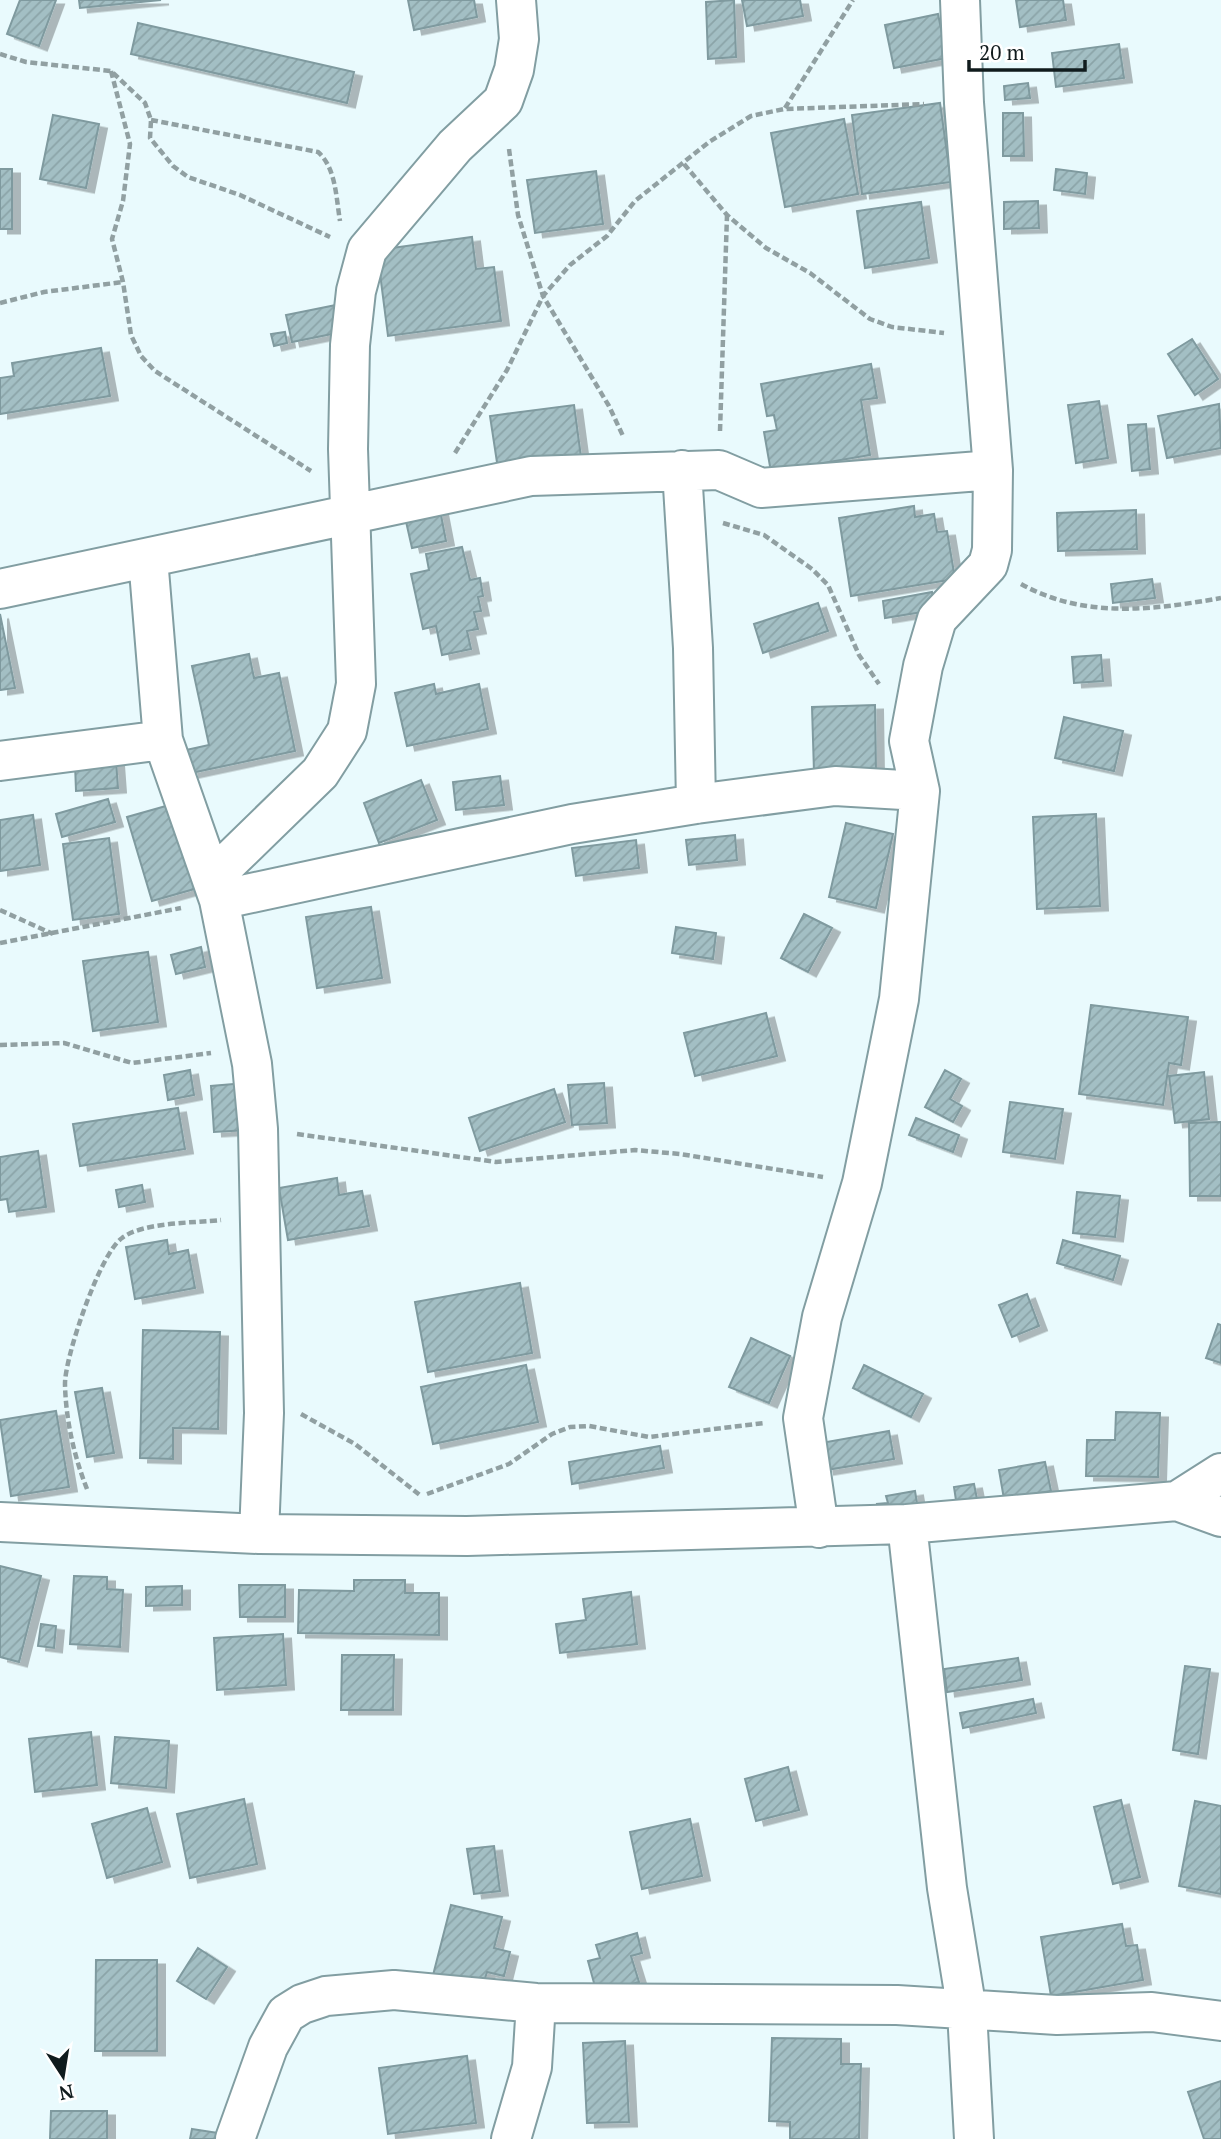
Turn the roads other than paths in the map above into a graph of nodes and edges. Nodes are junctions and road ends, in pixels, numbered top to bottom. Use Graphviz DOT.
graph roads {
  1 [pos="516,0"];
  2 [pos="960,0"];
  3 [pos="993,470"];
  4 [pos="695,481"];
  5 [pos="349,505"];
  6 [pos="148,558"];
  7 [pos="0,589"];
  8 [pos="163,740"];
  9 [pos="0,761"];
  10 [pos="920,791"];
  11 [pos="696,804"];
  12 [pos="216,888"];
  13 [pos="1221,1474"];
  14 [pos="1177,1501"];
  15 [pos="1221,1517"];
  16 [pos="14,1523"];
  17 [pos="906,1524"];
  18 [pos="819,1528"];
  19 [pos="259,1534"];
  20 [pos="536,2003"];
  21 [pos="967,2011"];
  22 [pos="1221,2021"];
  23 [pos="235,2139"];
  24 [pos="511,2139"];
  25 [pos="974,2139"];
  1 -- 5 [label="street"];
  2 -- 3 [label="street"];
  3 -- 4 [label="street"];
  3 -- 10 [label="street"];
  4 -- 5 [label="street"];
  4 -- 11 [label="street"];
  5 -- 6 [label="street"];
  5 -- 12 [label="street"];
  6 -- 7 [label="street"];
  6 -- 8 [label="street"];
  8 -- 9 [label="street"];
  8 -- 12 [label="street"];
  10 -- 11 [label="street"];
  10 -- 18 [label="street"];
  11 -- 12 [label="street"];
  12 -- 19 [label="street"];
  13 -- 14 [label="street"];
  14 -- 15 [label="street"];
  14 -- 17 [label="street"];
  16 -- 19 [label="street"];
  17 -- 18 [label="street"];
  17 -- 21 [label="street"];
  18 -- 19 [label="street"];
  20 -- 21 [label="street"];
  20 -- 23 [label="street"];
  20 -- 24 [label="street"];
  21 -- 22 [label="street"];
  21 -- 25 [label="street"];
}
